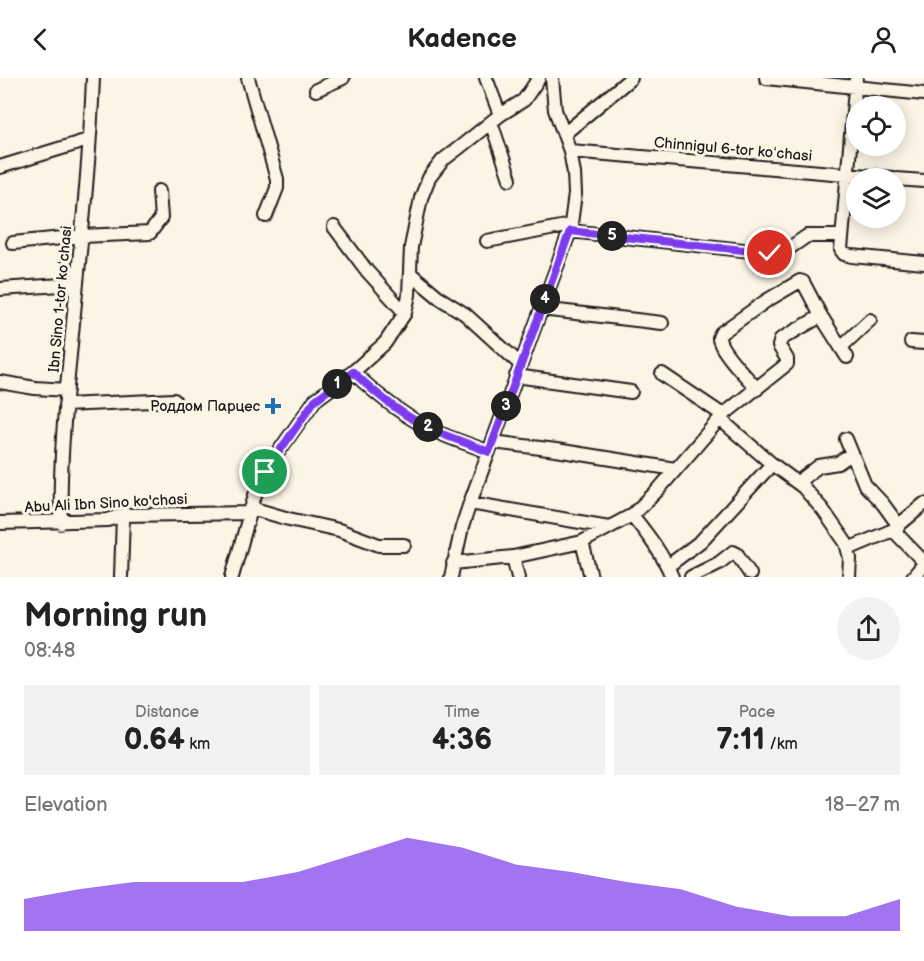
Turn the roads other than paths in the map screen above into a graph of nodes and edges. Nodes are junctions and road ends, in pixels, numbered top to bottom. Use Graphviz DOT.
graph roads {
  1 [pos="93,78"];
  2 [pos="248,78"];
  3 [pos="343,78"];
  4 [pos="486,78"];
  5 [pos="539,78"];
  6 [pos="552,78"];
  7 [pos="631,78"];
  8 [pos="766,78"];
  9 [pos="856,82"];
  10 [pos="316,90"];
  11 [pos="924,94"];
  12 [pos="496,119"];
  13 [pos="564,134"];
  14 [pos="88,140"];
  15 [pos="570,151"];
  16 [pos="0,167"];
  17 [pos="848,168"];
  18 [pos="846,174"];
  19 [pos="510,180"];
  20 [pos="906,180"];
  21 [pos="924,181"];
  22 [pos="846,183"];
  23 [pos="159,191"];
  24 [pos="266,216"];
  25 [pos="334,227"];
  26 [pos="571,228"];
  27 [pos="82,236"];
  28 [pos="840,236"];
  29 [pos="487,241"];
  30 [pos="13,243"];
  31 [pos="924,263"];
  32 [pos="411,274"];
  33 [pos="77,284"];
  34 [pos="0,289"];
  35 [pos="541,309"];
  36 [pos="405,313"];
  37 [pos="821,316"];
  38 [pos="870,320"];
  39 [pos="662,323"];
  40 [pos="518,370"];
  41 [pos="353,372"];
  42 [pos="662,374"];
  43 [pos="0,382"];
  44 [pos="757,389"];
  45 [pos="67,390"];
  46 [pos="632,393"];
  47 [pos="174,400"];
  48 [pos="65,405"];
  49 [pos="722,417"];
  50 [pos="846,439"];
  51 [pos="491,447"];
  52 [pos="851,454"];
  53 [pos="772,464"];
  54 [pos="675,470"];
  55 [pos="798,482"];
  56 [pos="470,503"];
  57 [pos="924,504"];
  58 [pos="250,510"];
  59 [pos="123,515"];
  60 [pos="632,515"];
  61 [pos="62,522"];
  62 [pos="0,523"];
  63 [pos="609,527"];
  64 [pos="896,528"];
  65 [pos="582,542"];
  66 [pos="404,545"];
  67 [pos="848,549"];
  68 [pos="513,557"];
  69 [pos="453,563"];
  70 [pos="924,563"];
  71 [pos="670,572"];
  72 [pos="750,574"];
  73 [pos="121,577"];
  74 [pos="232,577"];
  75 [pos="451,577"];
  76 [pos="518,577"];
  77 [pos="591,577"];
  78 [pos="691,577"];
  79 [pos="849,577"];
  80 [pos="913,577"];
  1 -- 14 [label="street, Ibn Sino 1-tor koʻchasi"];
  2 -- 24 [label="street"];
  3 -- 10 [label="street"];
  4 -- 12 [label="street"];
  5 -- 12 [label="street"];
  6 -- 13 [label="street"];
  7 -- 13 [label="street"];
  8 -- 9 [label="street"];
  9 -- 11 [label="street"];
  9 -- 17 [label="street"];
  12 -- 19 [label="street"];
  12 -- 32 [label="street"];
  13 -- 15 [label="street"];
  14 -- 16 [label="street"];
  14 -- 27 [label="street, Ibn Sino 1-tor koʻchasi"];
  15 -- 18 [label="street, Chinnigul 6-tor koʻchasi"];
  15 -- 26 [label="street"];
  20 -- 21 [label="street, Chinnigul 6-tor koʻchasi"];
  22 -- 28 [label="street"];
  23 -- 27 [label="street"];
  25 -- 36 [label="street"];
  26 -- 28 [label="street"];
  26 -- 29 [label="street"];
  26 -- 35 [label="street"];
  27 -- 30 [label="street"];
  27 -- 33 [label="street, Ibn Sino 1-tor koʻchasi"];
  28 -- 31 [label="street"];
  32 -- 36 [label="street"];
  32 -- 40 [label="street"];
  33 -- 34 [label="street"];
  33 -- 45 [label="street, Ibn Sino 1-tor koʻchasi"];
  35 -- 39 [label="street"];
  35 -- 40 [label="street"];
  36 -- 41 [label="street"];
  37 -- 38 [label="street"];
  37 -- 44 [label="street"];
  37 -- 44 [label="street"];
  40 -- 46 [label="street"];
  40 -- 51 [label="street"];
  41 -- 51 [label="street"];
  41 -- 58 [label="street"];
  42 -- 49 [label="street"];
  43 -- 45 [label="street"];
  44 -- 49 [label="street"];
  45 -- 48 [label="street, Ibn Sino 1-tor koʻchasi"];
  47 -- 48 [label="street"];
  48 -- 61 [label="street, Ibn Sino 1-tor koʻchasi"];
  49 -- 53 [label="street"];
  49 -- 54 [label="street"];
  50 -- 52 [label="street"];
  51 -- 54 [label="street"];
  51 -- 56 [label="street"];
  52 -- 55 [label="street"];
  52 -- 64 [label="street"];
  53 -- 55 [label="street"];
  53 -- 71 [label="street"];
  54 -- 60 [label="street"];
  55 -- 67 [label="street"];
  56 -- 63 [label="street"];
  56 -- 69 [label="street"];
  57 -- 64 [label="street"];
  58 -- 59 [label="street, Abu Ali Ibn Sino ko'chasi"];
  58 -- 66 [label="street, Abu Ali Ibn Sino ko'chasi"];
  58 -- 74 [label="street"];
  59 -- 61 [label="street, Abu Ali Ibn Sino ko'chasi"];
  59 -- 73 [label="street"];
  60 -- 63 [label="street"];
  60 -- 71 [label="street"];
  61 -- 62 [label="street, Abu Ali Ibn Sino ko'chasi"];
  63 -- 65 [label="street"];
  64 -- 67 [label="street"];
  64 -- 70 [label="street"];
  65 -- 68 [label="street"];
  65 -- 77 [label="street"];
  67 -- 79 [label="street"];
  68 -- 69 [label="street"];
  68 -- 76 [label="street"];
  69 -- 75 [label="street"];
  70 -- 80 [label="street"];
  72 -- 78 [label="street"];
}
